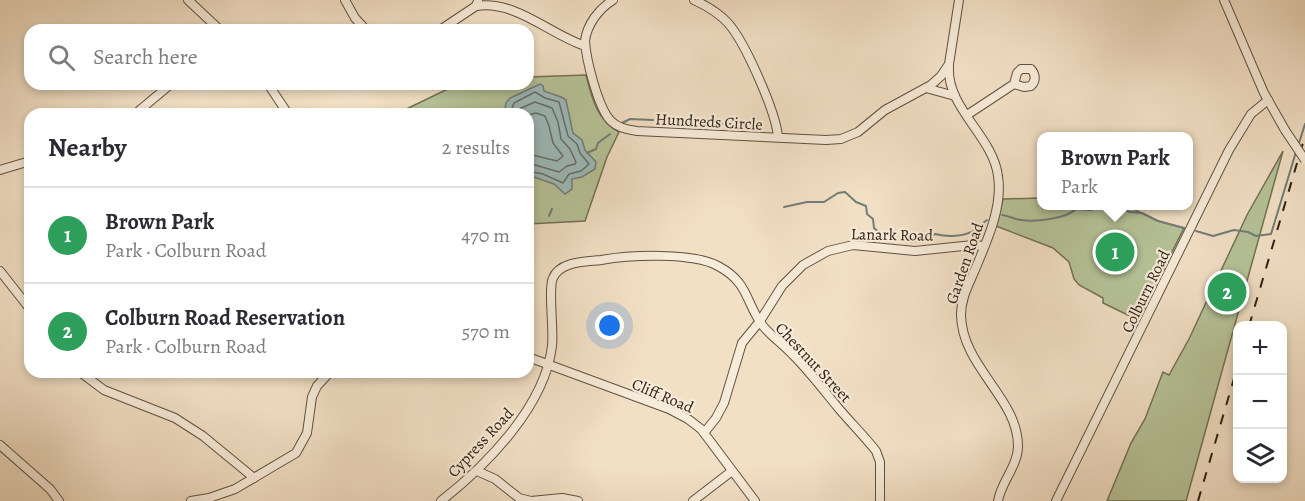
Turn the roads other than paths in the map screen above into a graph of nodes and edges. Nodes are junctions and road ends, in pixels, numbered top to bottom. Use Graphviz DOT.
graph roads {
  1 [pos="188,0"];
  2 [pos="345,0"];
  3 [pos="613,0"];
  4 [pos="694,0"];
  5 [pos="960,0"];
  6 [pos="1224,0"];
  7 [pos="503,2"];
  8 [pos="477,3"];
  9 [pos="213,24"];
  10 [pos="360,24"];
  11 [pos="448,24"];
  12 [pos="585,46"];
  13 [pos="949,64"];
  14 [pos="1014,84"];
  15 [pos="926,88"];
  16 [pos="164,90"];
  17 [pos="272,90"];
  18 [pos="955,96"];
  19 [pos="1268,100"];
  20 [pos="142,108"];
  21 [pos="284,108"];
  22 [pos="967,115"];
  23 [pos="778,137"];
  24 [pos="1305,160"];
  25 [pos="24,163"];
  26 [pos="0,170"];
  27 [pos="983,246"];
  28 [pos="0,271"];
  29 [pos="24,301"];
  30 [pos="760,321"];
  31 [pos="534,359"];
  32 [pos="548,364"];
  33 [pos="88,378"];
  34 [pos="324,378"];
  35 [pos="704,433"];
  36 [pos="0,445"];
  37 [pos="477,471"];
  38 [pos="732,471"];
  39 [pos="254,478"];
  40 [pos="59,501"];
  41 [pos="191,501"];
  42 [pos="441,501"];
  43 [pos="578,501"];
  44 [pos="693,501"];
  45 [pos="755,501"];
  46 [pos="880,501"];
  47 [pos="998,501"];
  48 [pos="1056,501"];
  1 -- 9 [label="street"];
  2 -- 10 [label="street"];
  3 -- 12 [label="street"];
  4 -- 23 [label="street, Hundreds Circle"];
  5 -- 13 [label="street"];
  6 -- 19 [label="street"];
  7 -- 8 [label="street"];
  7 -- 12 [label="street"];
  8 -- 11 [label="street"];
  12 -- 23 [label="street, Hundreds Circle"];
  13 -- 15 [label="street"];
  13 -- 18 [label="street, Garden Road"];
  14 -- 22 [label="street"];
  15 -- 18 [label="street"];
  15 -- 23 [label="street"];
  16 -- 20 [label="street"];
  17 -- 21 [label="street"];
  18 -- 22 [label="street, Garden Road"];
  19 -- 24 [label="street, bridge"];
  19 -- 48 [label="street, Colburn Road"];
  22 -- 27 [label="street, Garden Road"];
  25 -- 26 [label="street"];
  27 -- 30 [label="street, Lanark Road"];
  27 -- 47 [label="street, Garden Road"];
  28 -- 29 [label="street"];
  30 -- 32 [label="street, Cypress Road"];
  30 -- 35 [label="street, Chestnut Street"];
  30 -- 46 [label="street, Chestnut Street"];
  31 -- 32 [label="street, Cliff Road"];
  32 -- 35 [label="street, Cliff Road"];
  32 -- 37 [label="street, Cypress Road"];
  33 -- 39 [label="street"];
  34 -- 39 [label="street"];
  35 -- 38 [label="street, Cliff Road"];
  36 -- 40 [label="street"];
  37 -- 42 [label="street, Cypress Road"];
  37 -- 43 [label="street"];
  38 -- 44 [label="street"];
  38 -- 45 [label="street, Cliff Road"];
  39 -- 41 [label="street"];
}
